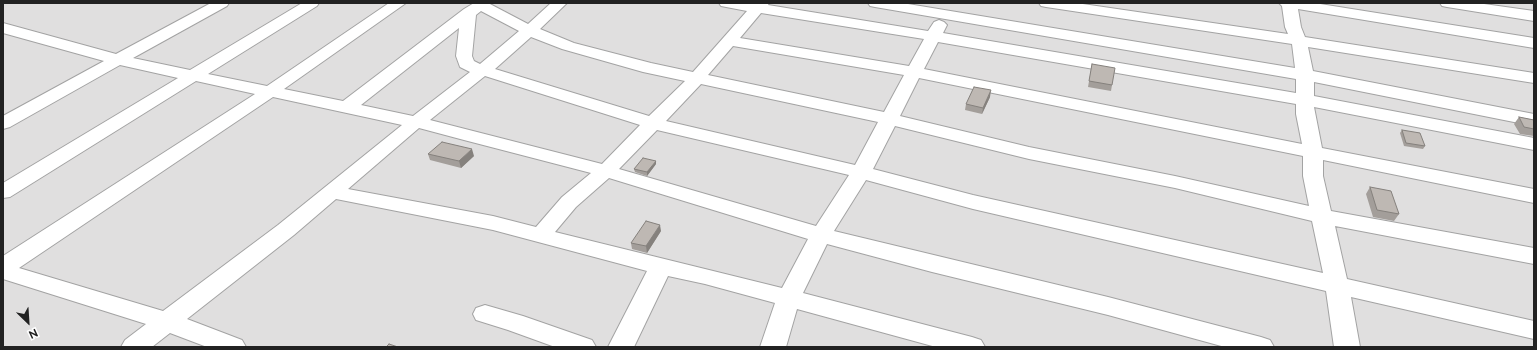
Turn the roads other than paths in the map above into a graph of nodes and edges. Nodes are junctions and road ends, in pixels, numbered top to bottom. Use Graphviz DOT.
graph roads {
  1 [pos="222,3"];
  2 [pos="312,3"];
  3 [pos="399,3"];
  4 [pos="560,3"];
  5 [pos="726,3"];
  6 [pos="875,3"];
  7 [pos="1046,3"];
  8 [pos="1288,3"];
  9 [pos="1447,3"];
  10 [pos="760,6"];
  11 [pos="477,7"];
  12 [pos="1332,7"];
  13 [pos="947,9"];
  14 [pos="1135,10"];
  15 [pos="1534,16"];
  16 [pos="3,28"];
  17 [pos="530,31"];
  18 [pos="933,36"];
  19 [pos="1299,40"];
  20 [pos="729,41"];
  21 [pos="1534,43"];
  22 [pos="118,60"];
  23 [pos="482,70"];
  24 [pos="914,72"];
  25 [pos="194,75"];
  26 [pos="1305,75"];
  27 [pos="1534,78"];
  28 [pos="696,79"];
  29 [pos="270,91"];
  30 [pos="1305,100"];
  31 [pos="347,107"];
  32 [pos="889,118"];
  33 [pos="1534,120"];
  34 [pos="416,122"];
  35 [pos="652,123"];
  36 [pos="3,124"];
  37 [pos="1534,144"];
  38 [pos="1313,151"];
  39 [pos="606,171"];
  40 [pos="861,172"];
  41 [pos="3,192"];
  42 [pos="331,192"];
  43 [pos="1534,196"];
  44 [pos="1321,216"];
  45 [pos="821,235"];
  46 [pos="540,236"];
  47 [pos="1534,256"];
  48 [pos="3,266"];
  49 [pos="661,267"];
  50 [pos="3,271"];
  51 [pos="1337,286"];
  52 [pos="789,298"];
  53 [pos="485,314"];
  54 [pos="168,322"];
  55 [pos="1534,330"];
  56 [pos="938,342"];
  57 [pos="134,347"];
  58 [pos="233,347"];
  59 [pos="583,347"];
  60 [pos="621,347"];
  61 [pos="773,347"];
  62 [pos="972,347"];
  63 [pos="1261,347"];
  64 [pos="1347,347"];
  1 -- 22 [label="street"];
  2 -- 25 [label="street"];
  3 -- 29 [label="street"];
  4 -- 17 [label="street"];
  5 -- 10 [label="street"];
  6 -- 13 [label="street"];
  7 -- 14 [label="street"];
  8 -- 12 [label="street"];
  8 -- 19 [label="street"];
  9 -- 15 [label="street"];
  10 -- 18 [label="street"];
  10 -- 20 [label="street"];
  11 -- 17 [label="street"];
  11 -- 23 [label="street"];
  11 -- 31 [label="street"];
  12 -- 21 [label="street"];
  13 -- 18 [label="street"];
  13 -- 26 [label="street"];
  14 -- 19 [label="street"];
  16 -- 22 [label="street"];
  17 -- 23 [label="street"];
  17 -- 28 [label="street"];
  18 -- 24 [label="street"];
  18 -- 30 [label="street"];
  19 -- 26 [label="street"];
  19 -- 27 [label="street"];
  20 -- 24 [label="street"];
  20 -- 28 [label="street"];
  22 -- 25 [label="street"];
  22 -- 36 [label="street"];
  23 -- 34 [label="street"];
  23 -- 35 [label="street"];
  24 -- 32 [label="street"];
  24 -- 38 [label="street"];
  25 -- 29 [label="street"];
  25 -- 41 [label="street"];
  26 -- 30 [label="street"];
  26 -- 33 [label="street"];
  28 -- 32 [label="street"];
  28 -- 35 [label="street"];
  29 -- 31 [label="street"];
  29 -- 48 [label="street"];
  30 -- 37 [label="street"];
  30 -- 38 [label="street"];
  31 -- 34 [label="street"];
  32 -- 40 [label="street"];
  32 -- 44 [label="street"];
  34 -- 39 [label="street"];
  34 -- 42 [label="street"];
  35 -- 39 [label="street"];
  35 -- 40 [label="street"];
  38 -- 43 [label="street"];
  38 -- 44 [label="street"];
  39 -- 45 [label="street"];
  39 -- 46 [label="street"];
  40 -- 45 [label="street"];
  40 -- 51 [label="street"];
  42 -- 46 [label="street"];
  42 -- 54 [label="street"];
  44 -- 47 [label="street"];
  44 -- 51 [label="street"];
  45 -- 52 [label="street"];
  45 -- 63 [label="street"];
  46 -- 49 [label="street"];
  49 -- 52 [label="street"];
  49 -- 60 [label="street"];
  50 -- 54 [label="street"];
  51 -- 55 [label="street"];
  51 -- 64 [label="street"];
  52 -- 56 [label="street"];
  52 -- 61 [label="street"];
  53 -- 59 [label="street"];
  54 -- 57 [label="street"];
  54 -- 58 [label="street"];
  56 -- 62 [label="street"];
}
